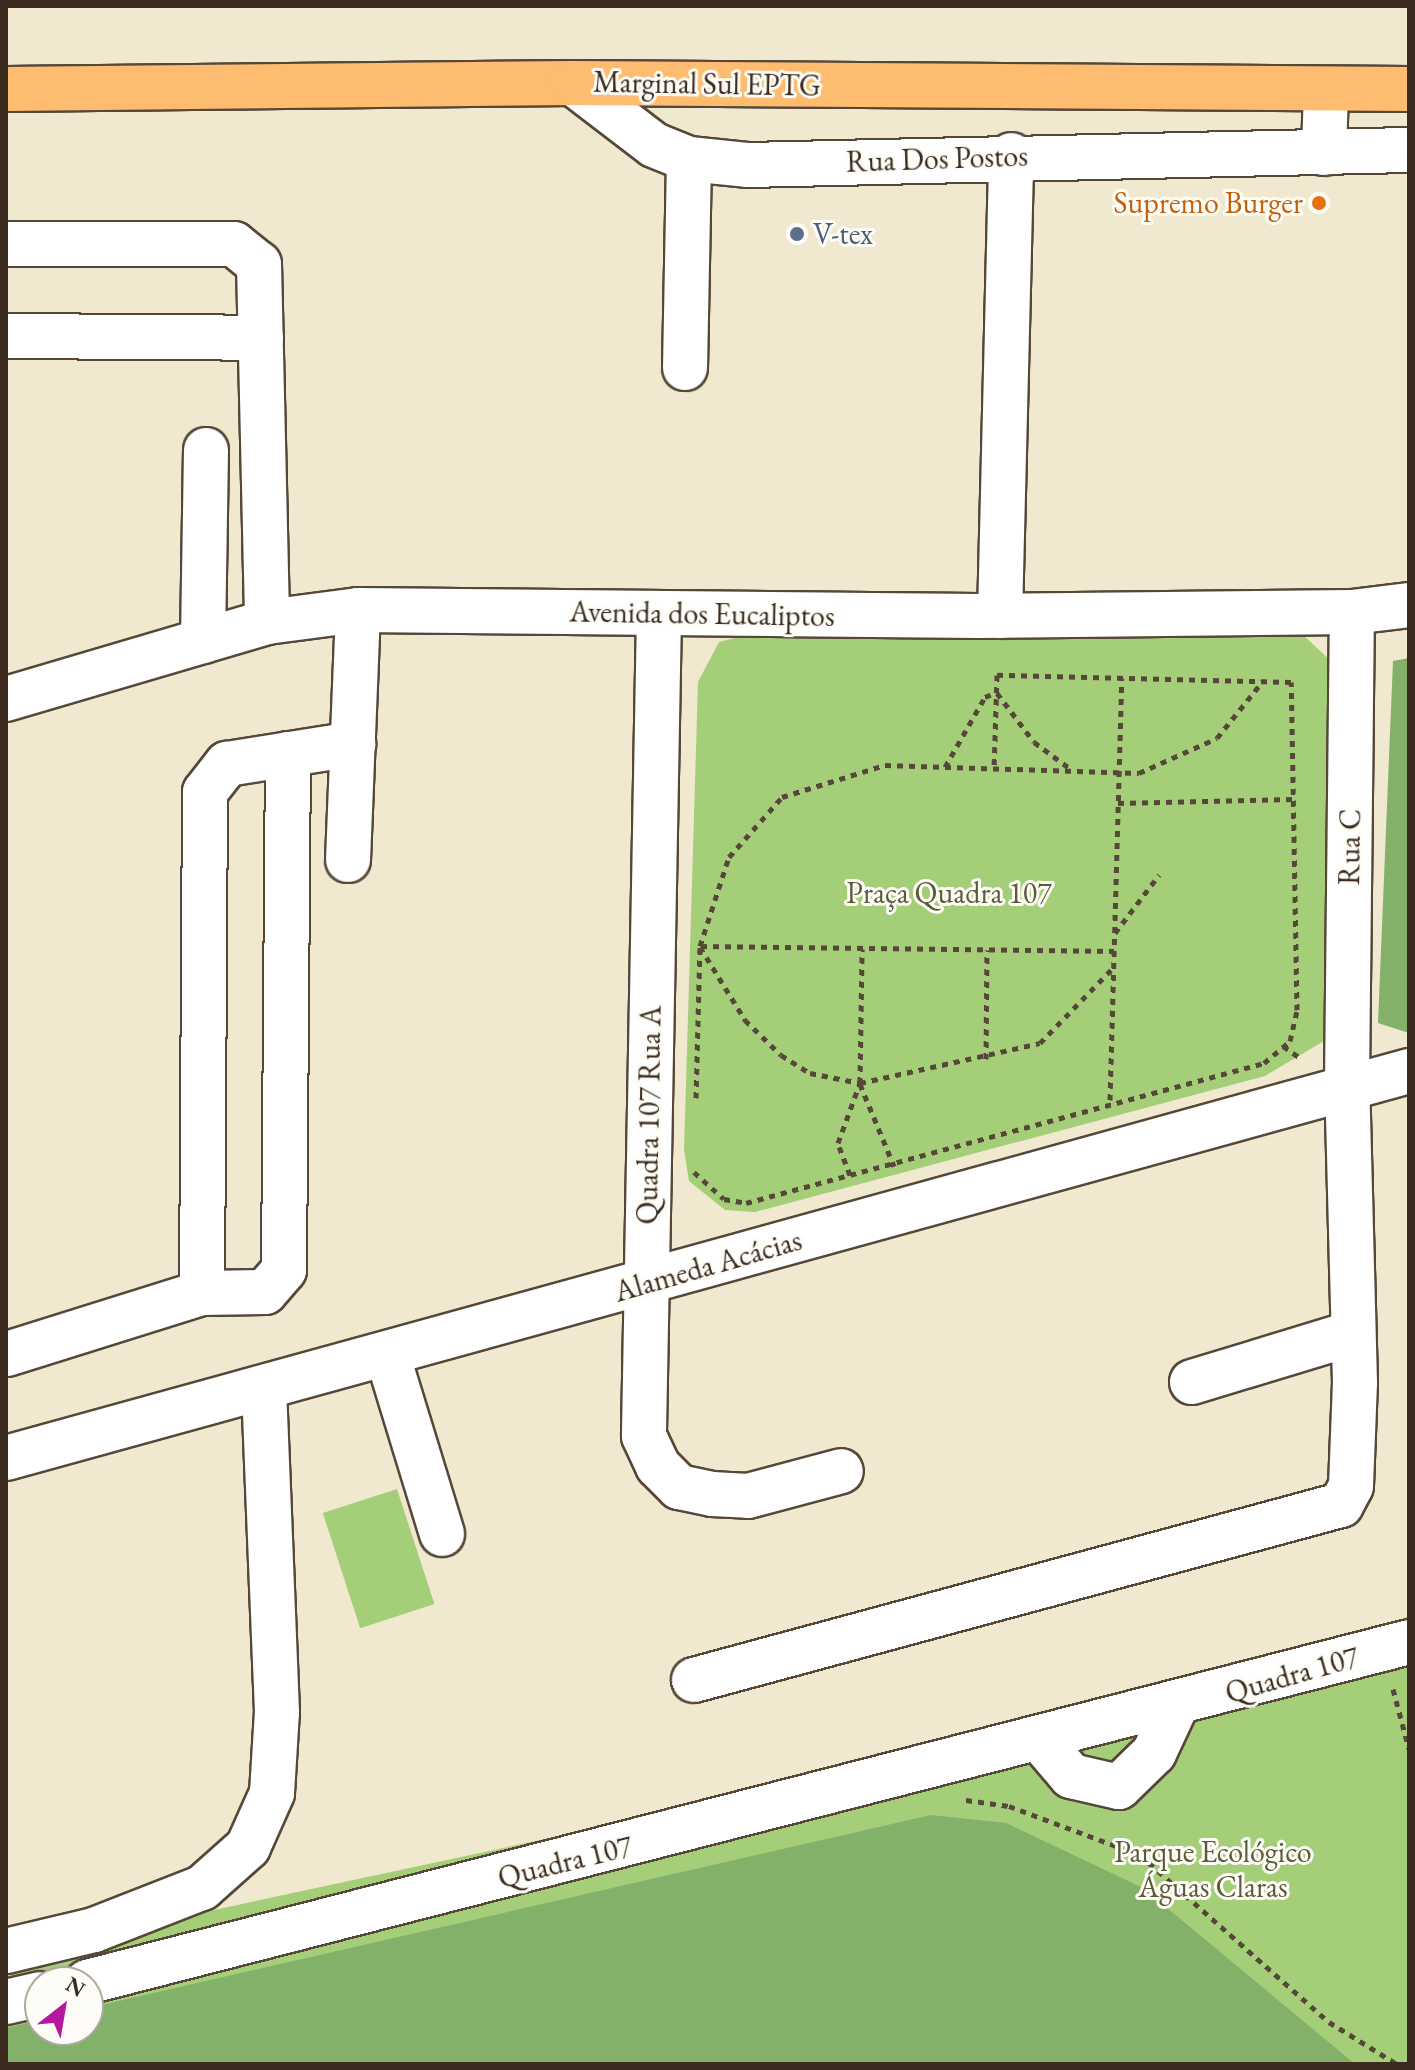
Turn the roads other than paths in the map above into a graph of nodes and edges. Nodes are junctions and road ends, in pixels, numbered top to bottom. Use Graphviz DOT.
graph roads {
  1 [pos="573,83"];
  2 [pos="6,89"];
  3 [pos="1409,89"];
  4 [pos="1326,90"];
  5 [pos="1409,150"];
  6 [pos="1324,153"];
  7 [pos="1011,155"];
  8 [pos="689,159"];
  9 [pos="6,244"];
  10 [pos="6,336"];
  11 [pos="261,338"];
  12 [pos="685,368"];
  13 [pos="206,450"];
  14 [pos="1409,605"];
  15 [pos="358,610"];
  16 [pos="1352,612"];
  17 [pos="659,614"];
  18 [pos="1000,616"];
  19 [pos="267,622"];
  20 [pos="203,641"];
  21 [pos="6,699"];
  22 [pos="353,744"];
  23 [pos="288,754"];
  24 [pos="348,860"];
  25 [pos="1409,1071"];
  26 [pos="1347,1082"];
  27 [pos="645,1284"];
  28 [pos="202,1293"];
  29 [pos="1353,1333"];
  30 [pos="7,1354"];
  31 [pos="388,1357"];
  32 [pos="1192,1382"];
  33 [pos="264,1391"];
  34 [pos="6,1458"];
  35 [pos="841,1471"];
  36 [pos="442,1534"];
  37 [pos="1396,1646"];
  38 [pos="694,1680"];
  39 [pos="1175,1708"];
  40 [pos="1042,1742"];
  41 [pos="6,1951"];
  42 [pos="104,1978"];
  1 -- 2 [label="main road, Marginal Sul EPTG"];
  1 -- 4 [label="main road, Marginal Sul EPTG"];
  1 -- 8 [label="street, Rua Dos Postos"];
  3 -- 4 [label="main road, Marginal Sul EPTG"];
  4 -- 6 [label="street"];
  5 -- 6 [label="street, Rua Dos Postos"];
  6 -- 7 [label="street, Rua Dos Postos"];
  7 -- 8 [label="street, Rua Dos Postos"];
  7 -- 18 [label="street"];
  8 -- 12 [label="street"];
  9 -- 11 [label="street"];
  10 -- 11 [label="street"];
  11 -- 19 [label="street"];
  13 -- 20 [label="street"];
  14 -- 16 [label="street, Avenida dos Eucaliptos"];
  15 -- 17 [label="street, Avenida dos Eucaliptos"];
  15 -- 19 [label="street, Avenida dos Eucaliptos"];
  15 -- 22 [label="street"];
  16 -- 18 [label="street, Avenida dos Eucaliptos"];
  16 -- 26 [label="street, Rua C"];
  17 -- 18 [label="street, Avenida dos Eucaliptos"];
  17 -- 27 [label="street, Quadra 107 Rua A"];
  19 -- 20 [label="street, Avenida dos Eucaliptos"];
  20 -- 21 [label="street, Avenida dos Eucaliptos"];
  22 -- 23 [label="street"];
  22 -- 24 [label="street"];
  23 -- 28 [label="street"];
  23 -- 28 [label="street"];
  25 -- 26 [label="street, Alameda Acácias"];
  26 -- 27 [label="street, Alameda Acácias"];
  26 -- 29 [label="street, Rua C"];
  27 -- 31 [label="street, Alameda Acácias"];
  27 -- 35 [label="street, Quadra 107 Rua A"];
  28 -- 30 [label="street"];
  29 -- 32 [label="street"];
  29 -- 38 [label="street, Rua C"];
  31 -- 33 [label="street, Alameda Acácias"];
  31 -- 36 [label="street"];
  33 -- 34 [label="street, Alameda Acácias"];
  33 -- 41 [label="street"];
  37 -- 39 [label="street, Quadra 107"];
  39 -- 40 [label="street, Quadra 107"];
  39 -- 40 [label="street"];
  40 -- 42 [label="street, Quadra 107"];
}
